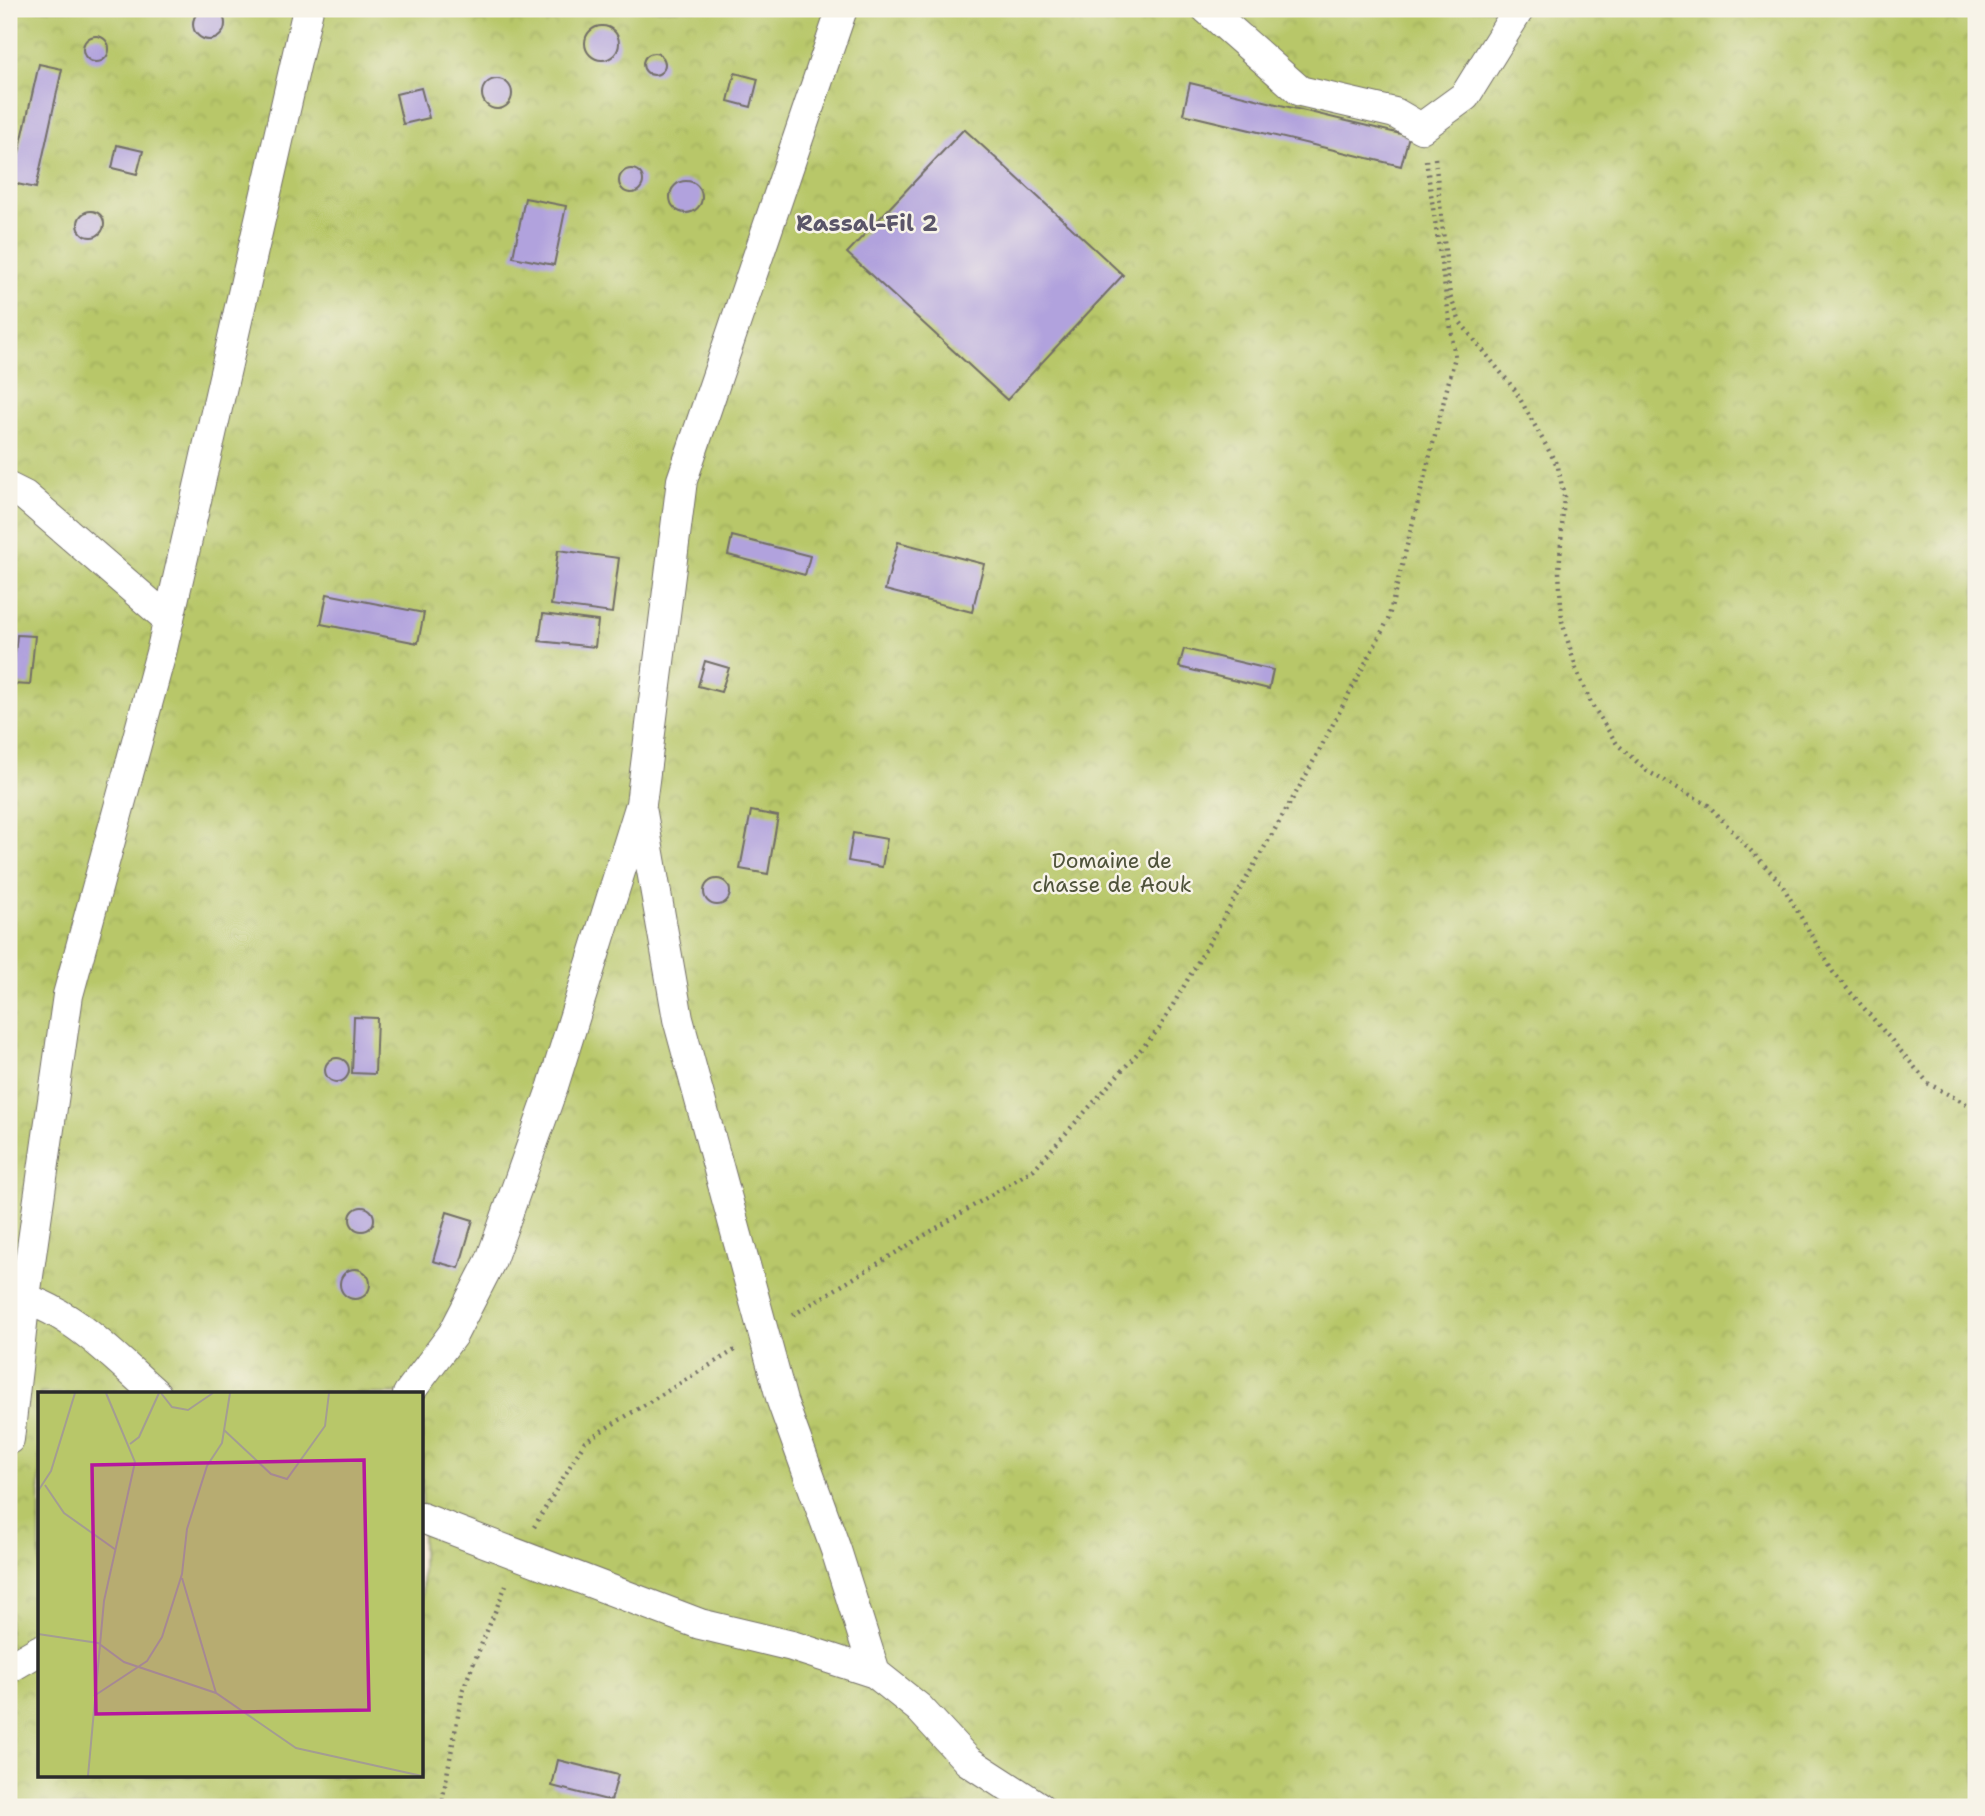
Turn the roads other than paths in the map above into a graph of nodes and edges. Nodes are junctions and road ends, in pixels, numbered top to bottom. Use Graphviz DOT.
graph roads {
  1 [pos="308,9"];
  2 [pos="842,9"];
  3 [pos="1207,9"];
  4 [pos="1520,9"];
  5 [pos="9,488"];
  6 [pos="169,620"];
  7 [pos="641,804"];
  8 [pos="17,1296"];
  9 [pos="154,1392"];
  10 [pos="410,1392"];
  11 [pos="9,1438"];
  12 [pos="424,1519"];
  13 [pos="38,1651"];
  14 [pos="9,1668"];
  15 [pos="875,1673"];
  16 [pos="1039,1807"];
  1 -- 6 [label="street"];
  2 -- 7 [label="street"];
  3 -- 4 [label="street"];
  5 -- 6 [label="street"];
  6 -- 8 [label="street"];
  7 -- 10 [label="street"];
  7 -- 15 [label="street"];
  8 -- 9 [label="street"];
  8 -- 11 [label="street"];
  12 -- 15 [label="street"];
  13 -- 14 [label="street"];
  15 -- 16 [label="street"];
}
